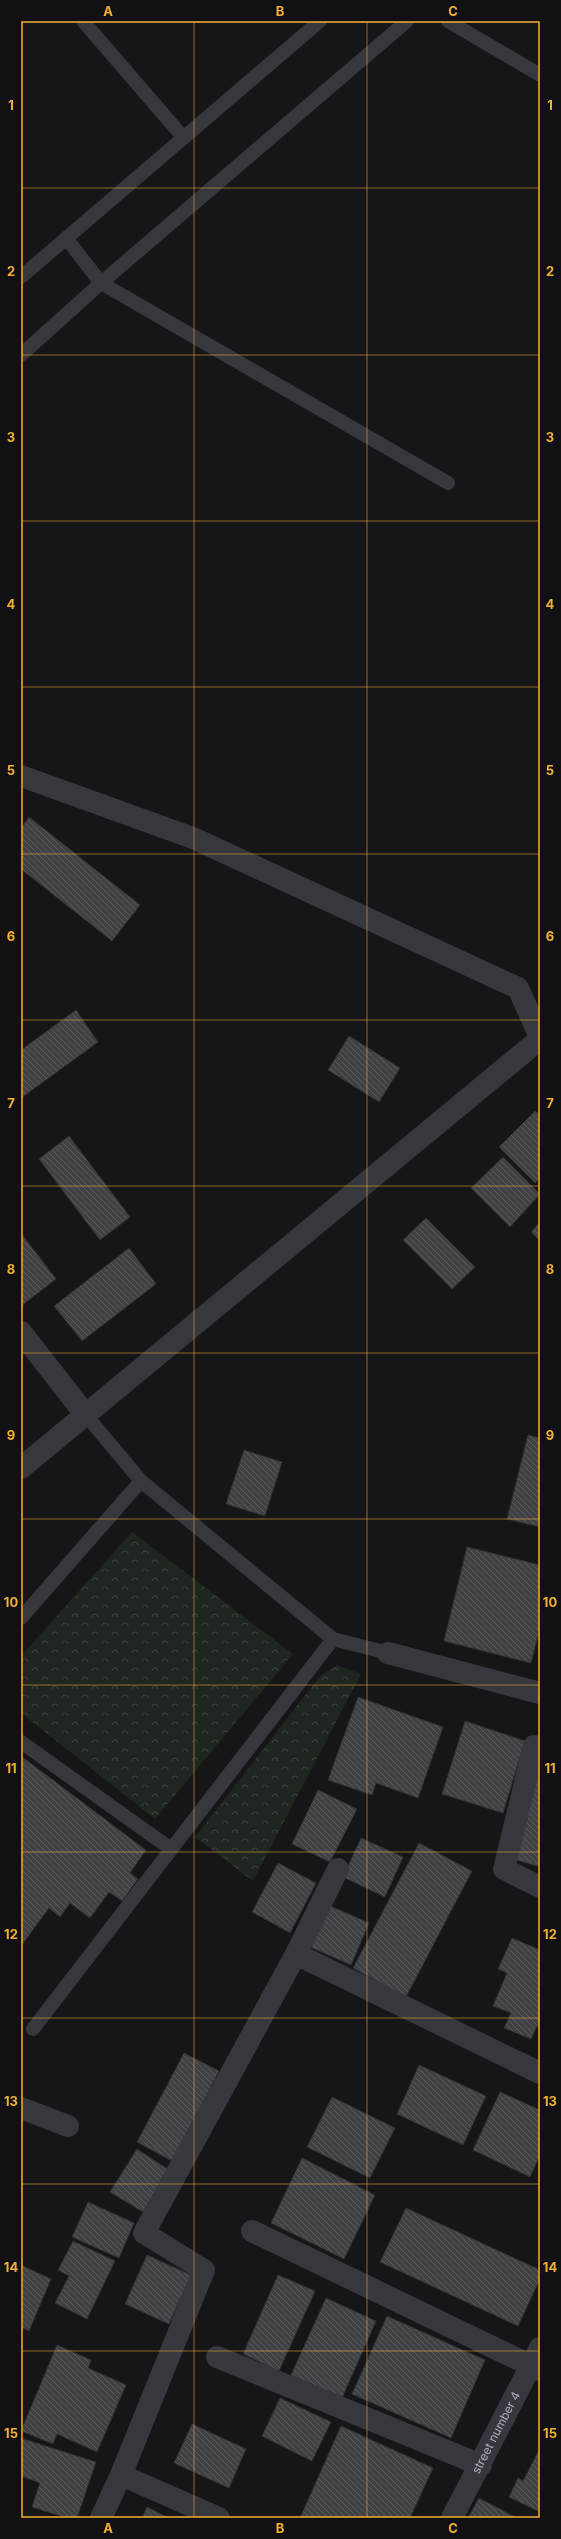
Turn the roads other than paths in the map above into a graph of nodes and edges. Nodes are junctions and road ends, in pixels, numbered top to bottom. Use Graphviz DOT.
graph roads {
  1 [pos="83,21"];
  2 [pos="320,21"];
  3 [pos="407,21"];
  4 [pos="448,21"];
  5 [pos="540,75"];
  6 [pos="183,137"];
  7 [pos="66,238"];
  8 [pos="21,277"];
  9 [pos="101,282"];
  10 [pos="21,355"];
  11 [pos="448,484"];
  12 [pos="21,776"];
  13 [pos="540,1038"];
  14 [pos="21,1332"];
  15 [pos="85,1414"];
  16 [pos="21,1468"];
  17 [pos="140,1481"];
  18 [pos="21,1618"];
  19 [pos="333,1639"];
  20 [pos="388,1653"];
  21 [pos="540,1693"];
  22 [pos="21,1742"];
  23 [pos="540,1748"];
  24 [pos="171,1849"];
  25 [pos="338,1869"];
  26 [pos="540,1887"];
  27 [pos="296,1954"];
  28 [pos="33,2028"];
  29 [pos="540,2073"];
  30 [pos="21,2108"];
  31 [pos="68,2126"];
  32 [pos="252,2231"];
  33 [pos="217,2357"];
  34 [pos="537,2361"];
  35 [pos="480,2465"];
  36 [pos="121,2475"];
  37 [pos="101,2518"];
  38 [pos="219,2518"];
  39 [pos="452,2518"];
  1 -- 6 [label="lane"];
  2 -- 6 [label="lane"];
  3 -- 9 [label="lane"];
  4 -- 5 [label="lane"];
  6 -- 7 [label="lane"];
  7 -- 8 [label="lane"];
  7 -- 9 [label="lane"];
  9 -- 10 [label="lane"];
  9 -- 11 [label="lane"];
  12 -- 13 [label="street"];
  13 -- 15 [label="street"];
  14 -- 15 [label="street"];
  15 -- 16 [label="street"];
  15 -- 17 [label="lane"];
  17 -- 18 [label="lane"];
  17 -- 19 [label="lane"];
  19 -- 20 [label="lane"];
  19 -- 24 [label="lane"];
  20 -- 21 [label="street"];
  22 -- 24 [label="lane"];
  23 -- 26 [label="street"];
  24 -- 28 [label="lane"];
  25 -- 27 [label="street"];
  27 -- 29 [label="street"];
  27 -- 36 [label="street"];
  30 -- 31 [label="street"];
  32 -- 34 [label="street"];
  33 -- 35 [label="street"];
  34 -- 35 [label="street, street number 4"];
  35 -- 39 [label="street, street number 4"];
  36 -- 37 [label="street"];
  36 -- 38 [label="street"];
}
